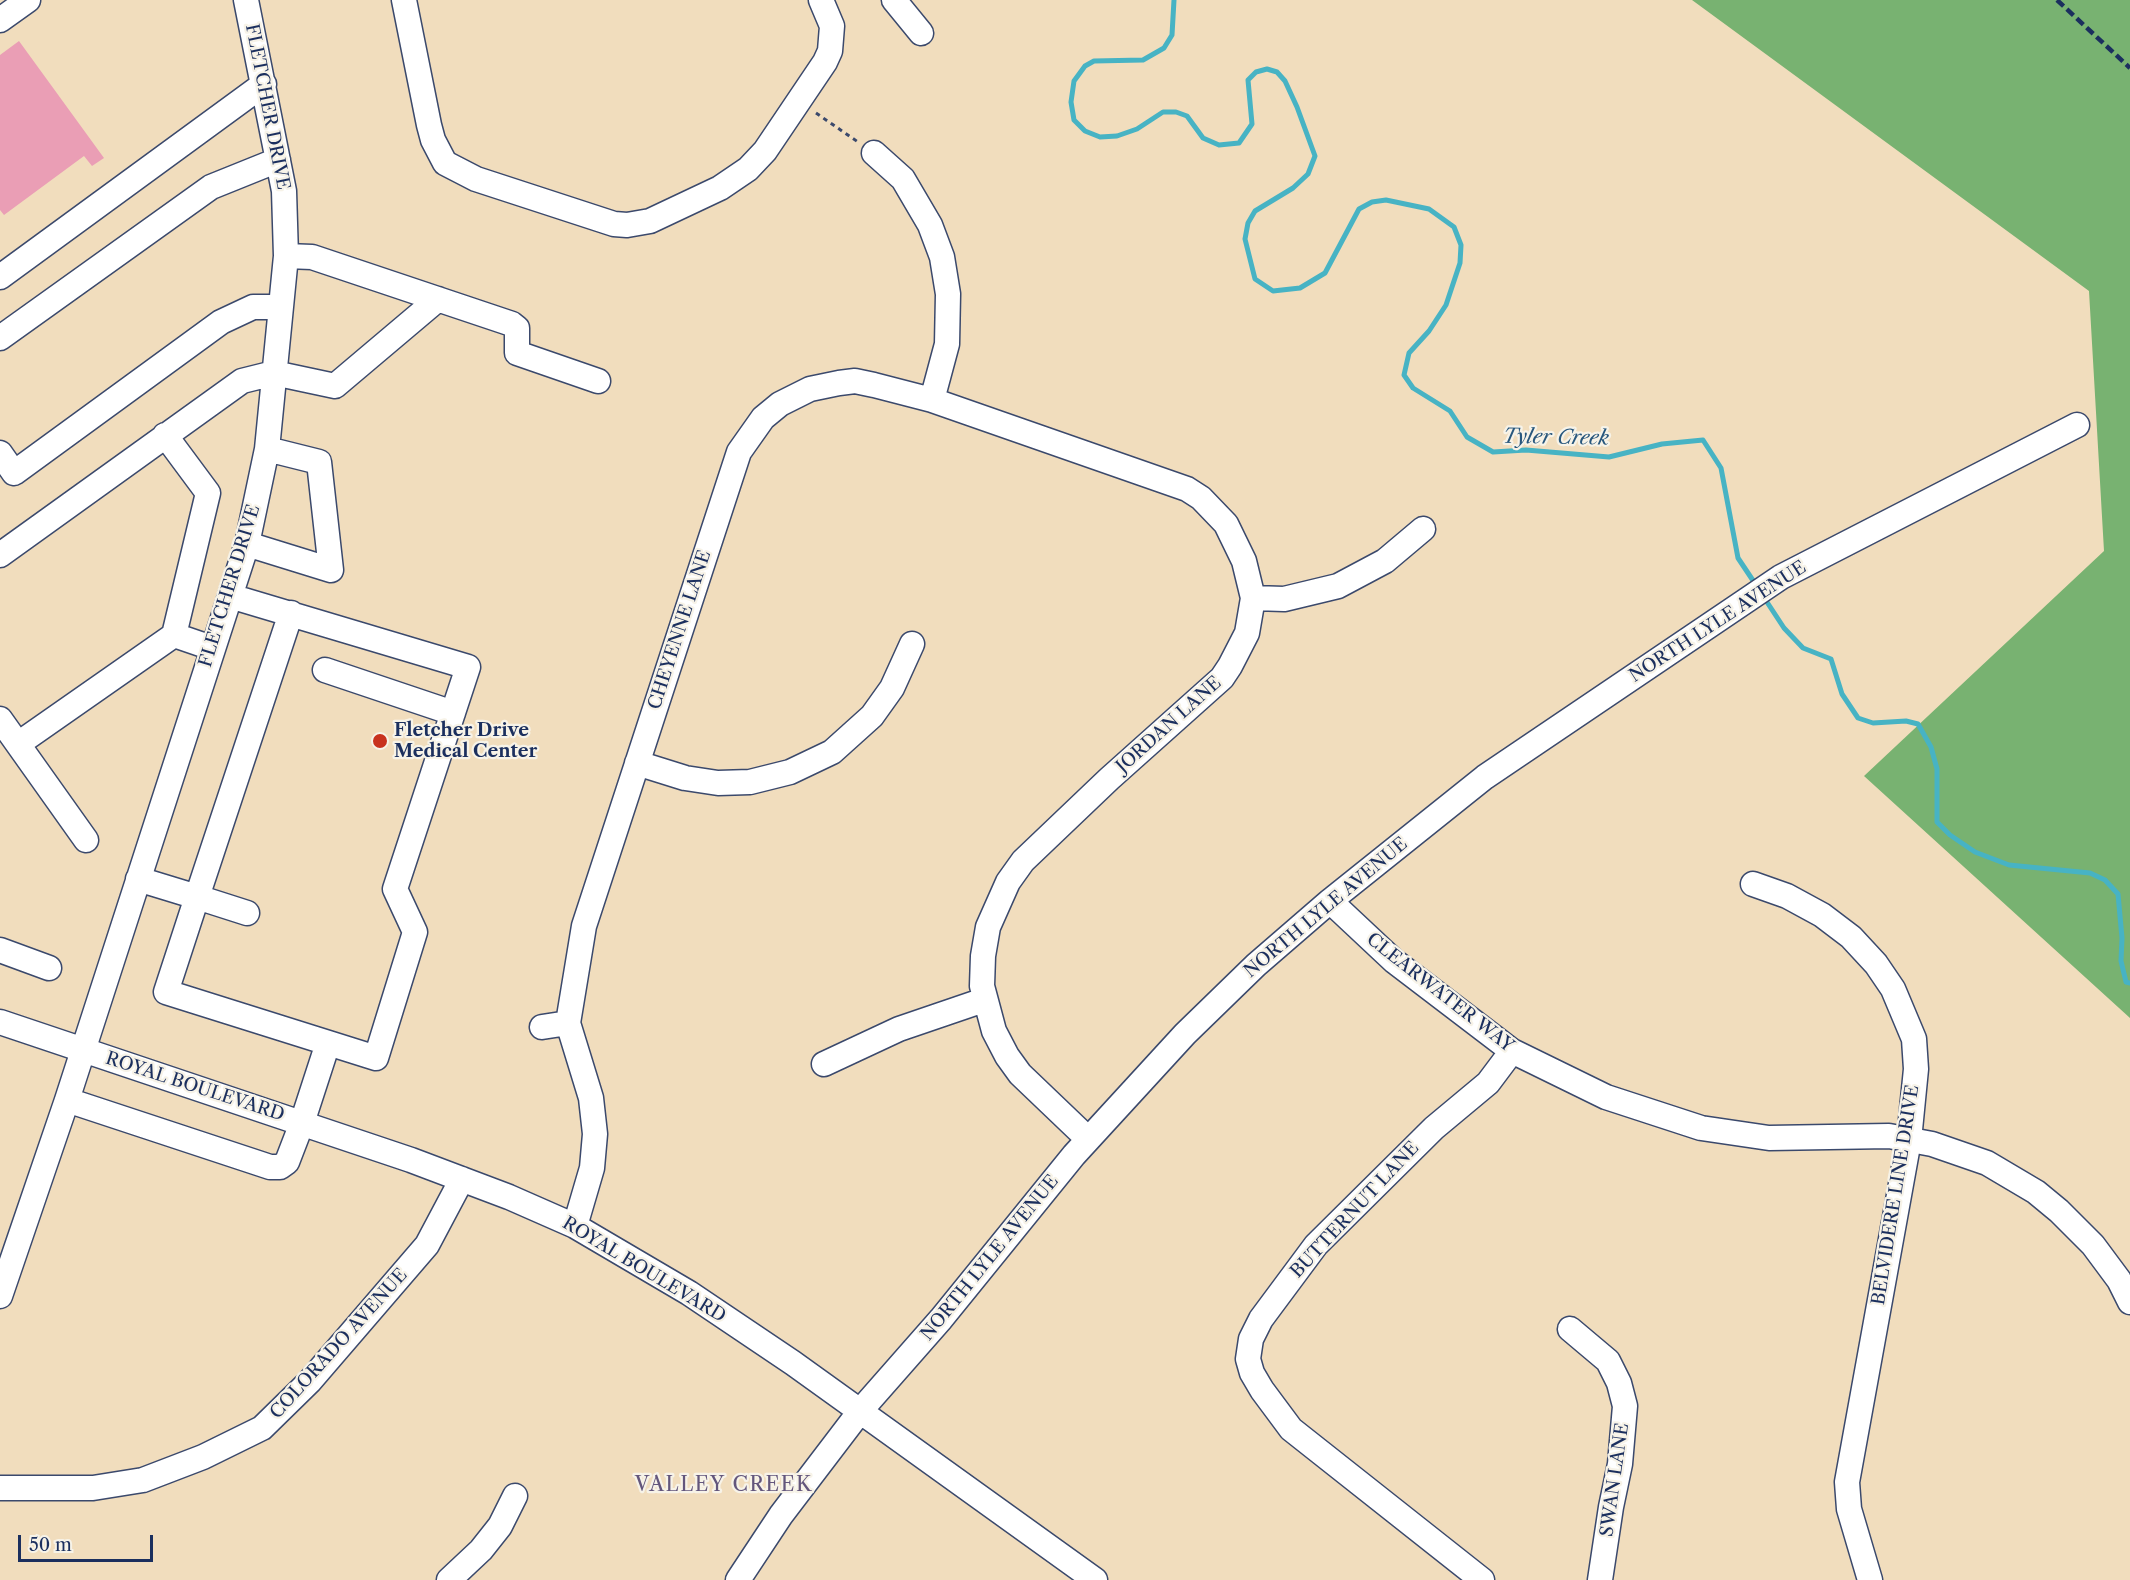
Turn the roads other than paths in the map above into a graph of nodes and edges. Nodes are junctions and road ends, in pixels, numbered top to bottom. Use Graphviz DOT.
graph roads {
  1 [pos="28,0"];
  2 [pos="246,0"];
  3 [pos="404,0"];
  4 [pos="894,0"];
  5 [pos="823,1"];
  6 [pos="2,13"];
  7 [pos="921,33"];
  8 [pos="264,84"];
  9 [pos="874,153"];
  10 [pos="278,160"];
  11 [pos="286,256"];
  12 [pos="0,278"];
  13 [pos="438,299"];
  14 [pos="279,307"];
  15 [pos="0,338"];
  16 [pos="274,373"];
  17 [pos="598,381"];
  18 [pos="932,400"];
  19 [pos="2076,425"];
  20 [pos="165,435"];
  21 [pos="267,449"];
  22 [pos="0,453"];
  23 [pos="1423,529"];
  24 [pos="247,544"];
  25 [pos="0,555"];
  26 [pos="230,596"];
  27 [pos="1253,598"];
  28 [pos="291,613"];
  29 [pos="174,635"];
  30 [pos="912,644"];
  31 [pos="212,648"];
  32 [pos="325,670"];
  33 [pos="453,713"];
  34 [pos="0,719"];
  35 [pos="18,744"];
  36 [pos="637,763"];
  37 [pos="86,840"];
  38 [pos="138,879"];
  39 [pos="1753,884"];
  40 [pos="197,897"];
  41 [pos="1330,901"];
  42 [pos="248,913"];
  43 [pos="0,950"];
  44 [pos="49,968"];
  45 [pos="984,1000"];
  46 [pos="0,1022"];
  47 [pos="568,1023"];
  48 [pos="542,1027"];
  49 [pos="328,1043"];
  50 [pos="83,1050"];
  51 [pos="1512,1051"];
  52 [pos="824,1064"];
  53 [pos="67,1100"];
  54 [pos="302,1123"];
  55 [pos="1088,1139"];
  56 [pos="1909,1140"];
  57 [pos="462,1179"];
  58 [pos="576,1226"];
  59 [pos="0,1296"];
  60 [pos="2130,1302"];
  61 [pos="1570,1329"];
  62 [pos="861,1410"];
  63 [pos="0,1488"];
  64 [pos="515,1496"];
  65 [pos="449,1580"];
  66 [pos="738,1580"];
  67 [pos="1095,1580"];
  68 [pos="1482,1580"];
  69 [pos="1600,1580"];
  70 [pos="1870,1580"];
  1 -- 6 [label="street"];
  2 -- 8 [label="street, FLETCHER DRIVE"];
  3 -- 5 [label="street"];
  4 -- 7 [label="street"];
  8 -- 10 [label="street, FLETCHER DRIVE"];
  8 -- 12 [label="street"];
  9 -- 18 [label="street"];
  10 -- 11 [label="street, FLETCHER DRIVE"];
  10 -- 15 [label="street"];
  11 -- 13 [label="street"];
  11 -- 14 [label="street, FLETCHER DRIVE"];
  13 -- 16 [label="street"];
  13 -- 17 [label="street"];
  14 -- 16 [label="street, FLETCHER DRIVE"];
  14 -- 22 [label="street"];
  16 -- 20 [label="street"];
  16 -- 21 [label="street, FLETCHER DRIVE"];
  18 -- 27 [label="street, JORDAN LANE"];
  18 -- 36 [label="street, CHEYENNE LANE"];
  19 -- 41 [label="street, NORTH LYLE AVENUE"];
  20 -- 25 [label="street"];
  20 -- 29 [label="street"];
  21 -- 24 [label="street, FLETCHER DRIVE"];
  21 -- 24 [label="street"];
  23 -- 27 [label="street"];
  24 -- 26 [label="street, FLETCHER DRIVE"];
  26 -- 28 [label="street"];
  26 -- 31 [label="street, FLETCHER DRIVE"];
  27 -- 45 [label="street, JORDAN LANE"];
  28 -- 33 [label="street"];
  28 -- 40 [label="street"];
  29 -- 31 [label="street"];
  29 -- 35 [label="street"];
  30 -- 36 [label="street"];
  31 -- 38 [label="street, FLETCHER DRIVE"];
  32 -- 33 [label="street"];
  33 -- 49 [label="street"];
  34 -- 35 [label="street"];
  35 -- 37 [label="street"];
  36 -- 47 [label="street, CHEYENNE LANE"];
  38 -- 40 [label="street"];
  38 -- 50 [label="street, FLETCHER DRIVE"];
  39 -- 56 [label="street, BELVIDERE LINE DRIVE"];
  40 -- 42 [label="street"];
  40 -- 49 [label="street"];
  41 -- 51 [label="street, CLEARWATER WAY"];
  41 -- 55 [label="street, NORTH LYLE AVENUE"];
  43 -- 44 [label="street"];
  45 -- 52 [label="street"];
  45 -- 55 [label="street, JORDAN LANE"];
  46 -- 50 [label="street, ROYAL BOULEVARD"];
  47 -- 48 [label="street"];
  47 -- 58 [label="street, CHEYENNE LANE"];
  49 -- 54 [label="street"];
  50 -- 53 [label="street, FLETCHER DRIVE"];
  50 -- 54 [label="street, ROYAL BOULEVARD"];
  51 -- 56 [label="street, CLEARWATER WAY"];
  51 -- 68 [label="street, BUTTERNUT LANE"];
  53 -- 54 [label="street"];
  53 -- 59 [label="street, FLETCHER DRIVE"];
  54 -- 57 [label="street, ROYAL BOULEVARD"];
  55 -- 62 [label="street, NORTH LYLE AVENUE"];
  56 -- 60 [label="street, CLEARWATER WAY"];
  56 -- 70 [label="street, BELVIDERE LINE DRIVE"];
  57 -- 58 [label="street, ROYAL BOULEVARD"];
  57 -- 63 [label="street, COLORADO AVENUE"];
  58 -- 62 [label="street, ROYAL BOULEVARD"];
  61 -- 69 [label="street, SWAN LANE"];
  62 -- 66 [label="street, NORTH LYLE AVENUE"];
  62 -- 67 [label="street, ROYAL BOULEVARD"];
  64 -- 65 [label="street"];
}
